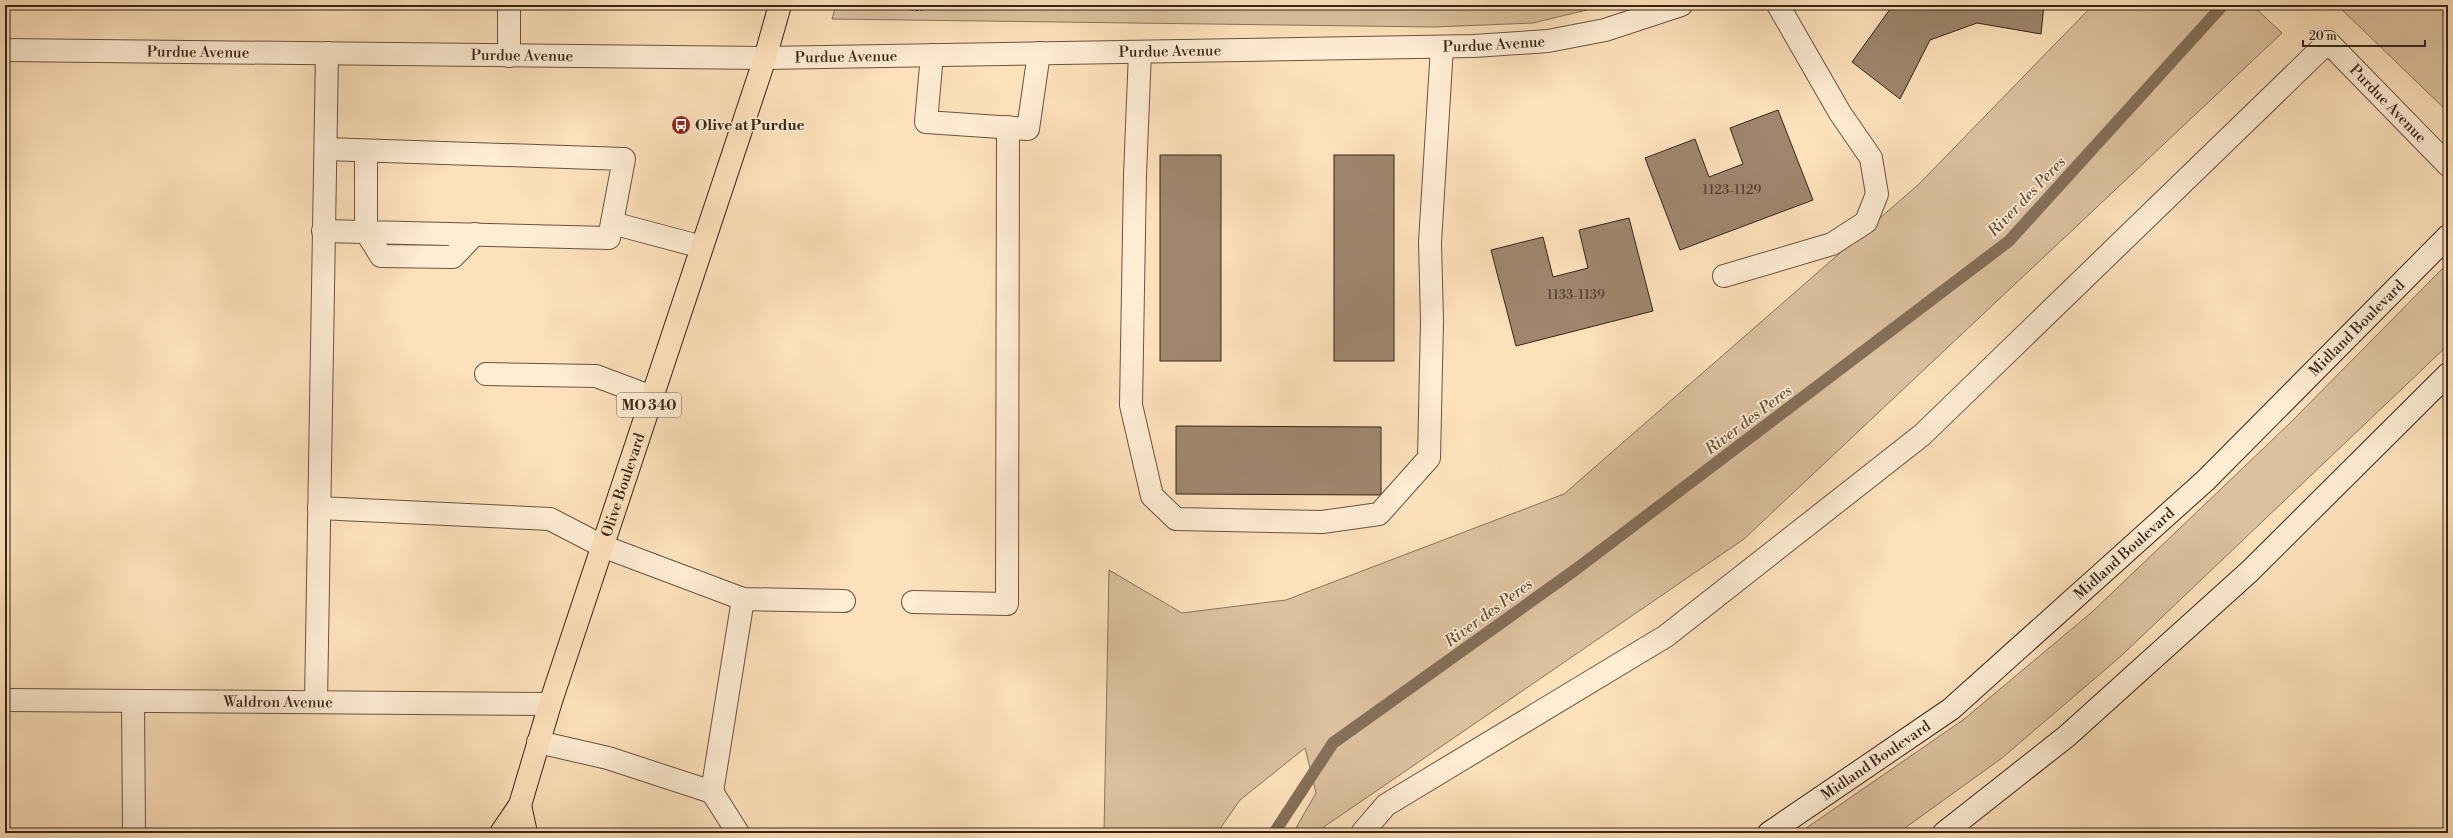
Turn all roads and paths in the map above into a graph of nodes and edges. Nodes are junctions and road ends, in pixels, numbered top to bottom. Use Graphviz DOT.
graph roads {
  1 [pos="509,5"];
  2 [pos="780,5"];
  3 [pos="896,5"];
  4 [pos="959,5"];
  5 [pos="1681,5"];
  6 [pos="1778,5"];
  7 [pos="2324,5"];
  8 [pos="2348,5"];
  9 [pos="1442,47"];
  10 [pos="5,50"];
  11 [pos="1140,52"];
  12 [pos="327,53"];
  13 [pos="1039,54"];
  14 [pos="509,56"];
  15 [pos="932,56"];
  16 [pos="765,58"];
  17 [pos="1008,127"];
  18 [pos="326,149"];
  19 [pos="366,152"];
  20 [pos="2448,165"];
  21 [pos="612,222"];
  22 [pos="324,231"];
  23 [pos="366,232"];
  24 [pos="2448,236"];
  25 [pos="702,247"];
  26 [pos="1724,276"];
  27 [pos="486,374"];
  28 [pos="2448,374"];
  29 [pos="652,398"];
  30 [pos="319,508"];
  31 [pos="602,546"];
  32 [pos="742,599"];
  33 [pos="844,601"];
  34 [pos="913,602"];
  35 [pos="5,700"];
  36 [pos="133,701"];
  37 [pos="316,702"];
  38 [pos="550,704"];
  39 [pos="538,742"];
  40 [pos="712,792"];
  41 [pos="520,805"];
  42 [pos="134,833"];
  43 [pos="501,833"];
  44 [pos="526,833"];
  45 [pos="738,833"];
  46 [pos="1362,833"];
  47 [pos="1769,833"];
  48 [pos="1944,833"];
  1 -- 14 [label="street"];
  2 -- 16 [label="main road, Olive Boulevard / MO 340"];
  3 -- 4 [label="path"];
  5 -- 9 [label="street, Purdue Avenue"];
  6 -- 26 [label="street"];
  7 -- 8 [label="path"];
  9 -- 11 [label="street, Purdue Avenue"];
  9 -- 11 [label="street"];
  10 -- 12 [label="street, Purdue Avenue"];
  11 -- 13 [label="street, Purdue Avenue"];
  12 -- 14 [label="street, Purdue Avenue"];
  12 -- 18 [label="street"];
  13 -- 15 [label="street, Purdue Avenue"];
  13 -- 17 [label="street"];
  14 -- 16 [label="street, Purdue Avenue"];
  15 -- 16 [label="street, Purdue Avenue"];
  15 -- 17 [label="street"];
  16 -- 25 [label="main road, Olive Boulevard / MO 340"];
  17 -- 34 [label="street"];
  18 -- 19 [label="street"];
  18 -- 22 [label="street"];
  19 -- 21 [label="street"];
  19 -- 23 [label="street"];
  20 -- 46 [label="street, Purdue Avenue"];
  21 -- 23 [label="street"];
  21 -- 25 [label="street"];
  22 -- 23 [label="street"];
  22 -- 30 [label="street"];
  24 -- 47 [label="street, Midland Boulevard"];
  25 -- 29 [label="main road, Olive Boulevard / MO 340"];
  27 -- 29 [label="street"];
  28 -- 48 [label="street"];
  29 -- 31 [label="main road, Olive Boulevard / MO 340"];
  30 -- 31 [label="street"];
  30 -- 37 [label="street"];
  31 -- 32 [label="street"];
  31 -- 38 [label="main road, Olive Boulevard / MO 340"];
  32 -- 33 [label="street"];
  32 -- 40 [label="street"];
  35 -- 36 [label="street, Waldron Avenue"];
  36 -- 37 [label="street, Waldron Avenue"];
  36 -- 42 [label="street"];
  37 -- 38 [label="street, Waldron Avenue"];
  38 -- 39 [label="main road, Olive Boulevard / MO 340"];
  39 -- 40 [label="street"];
  39 -- 41 [label="main road, Olive Boulevard / MO 340"];
  40 -- 45 [label="street"];
  41 -- 43 [label="main road, Olive Boulevard / MO 340"];
  41 -- 44 [label="main road, Olive Boulevard / MO 340"];
}
